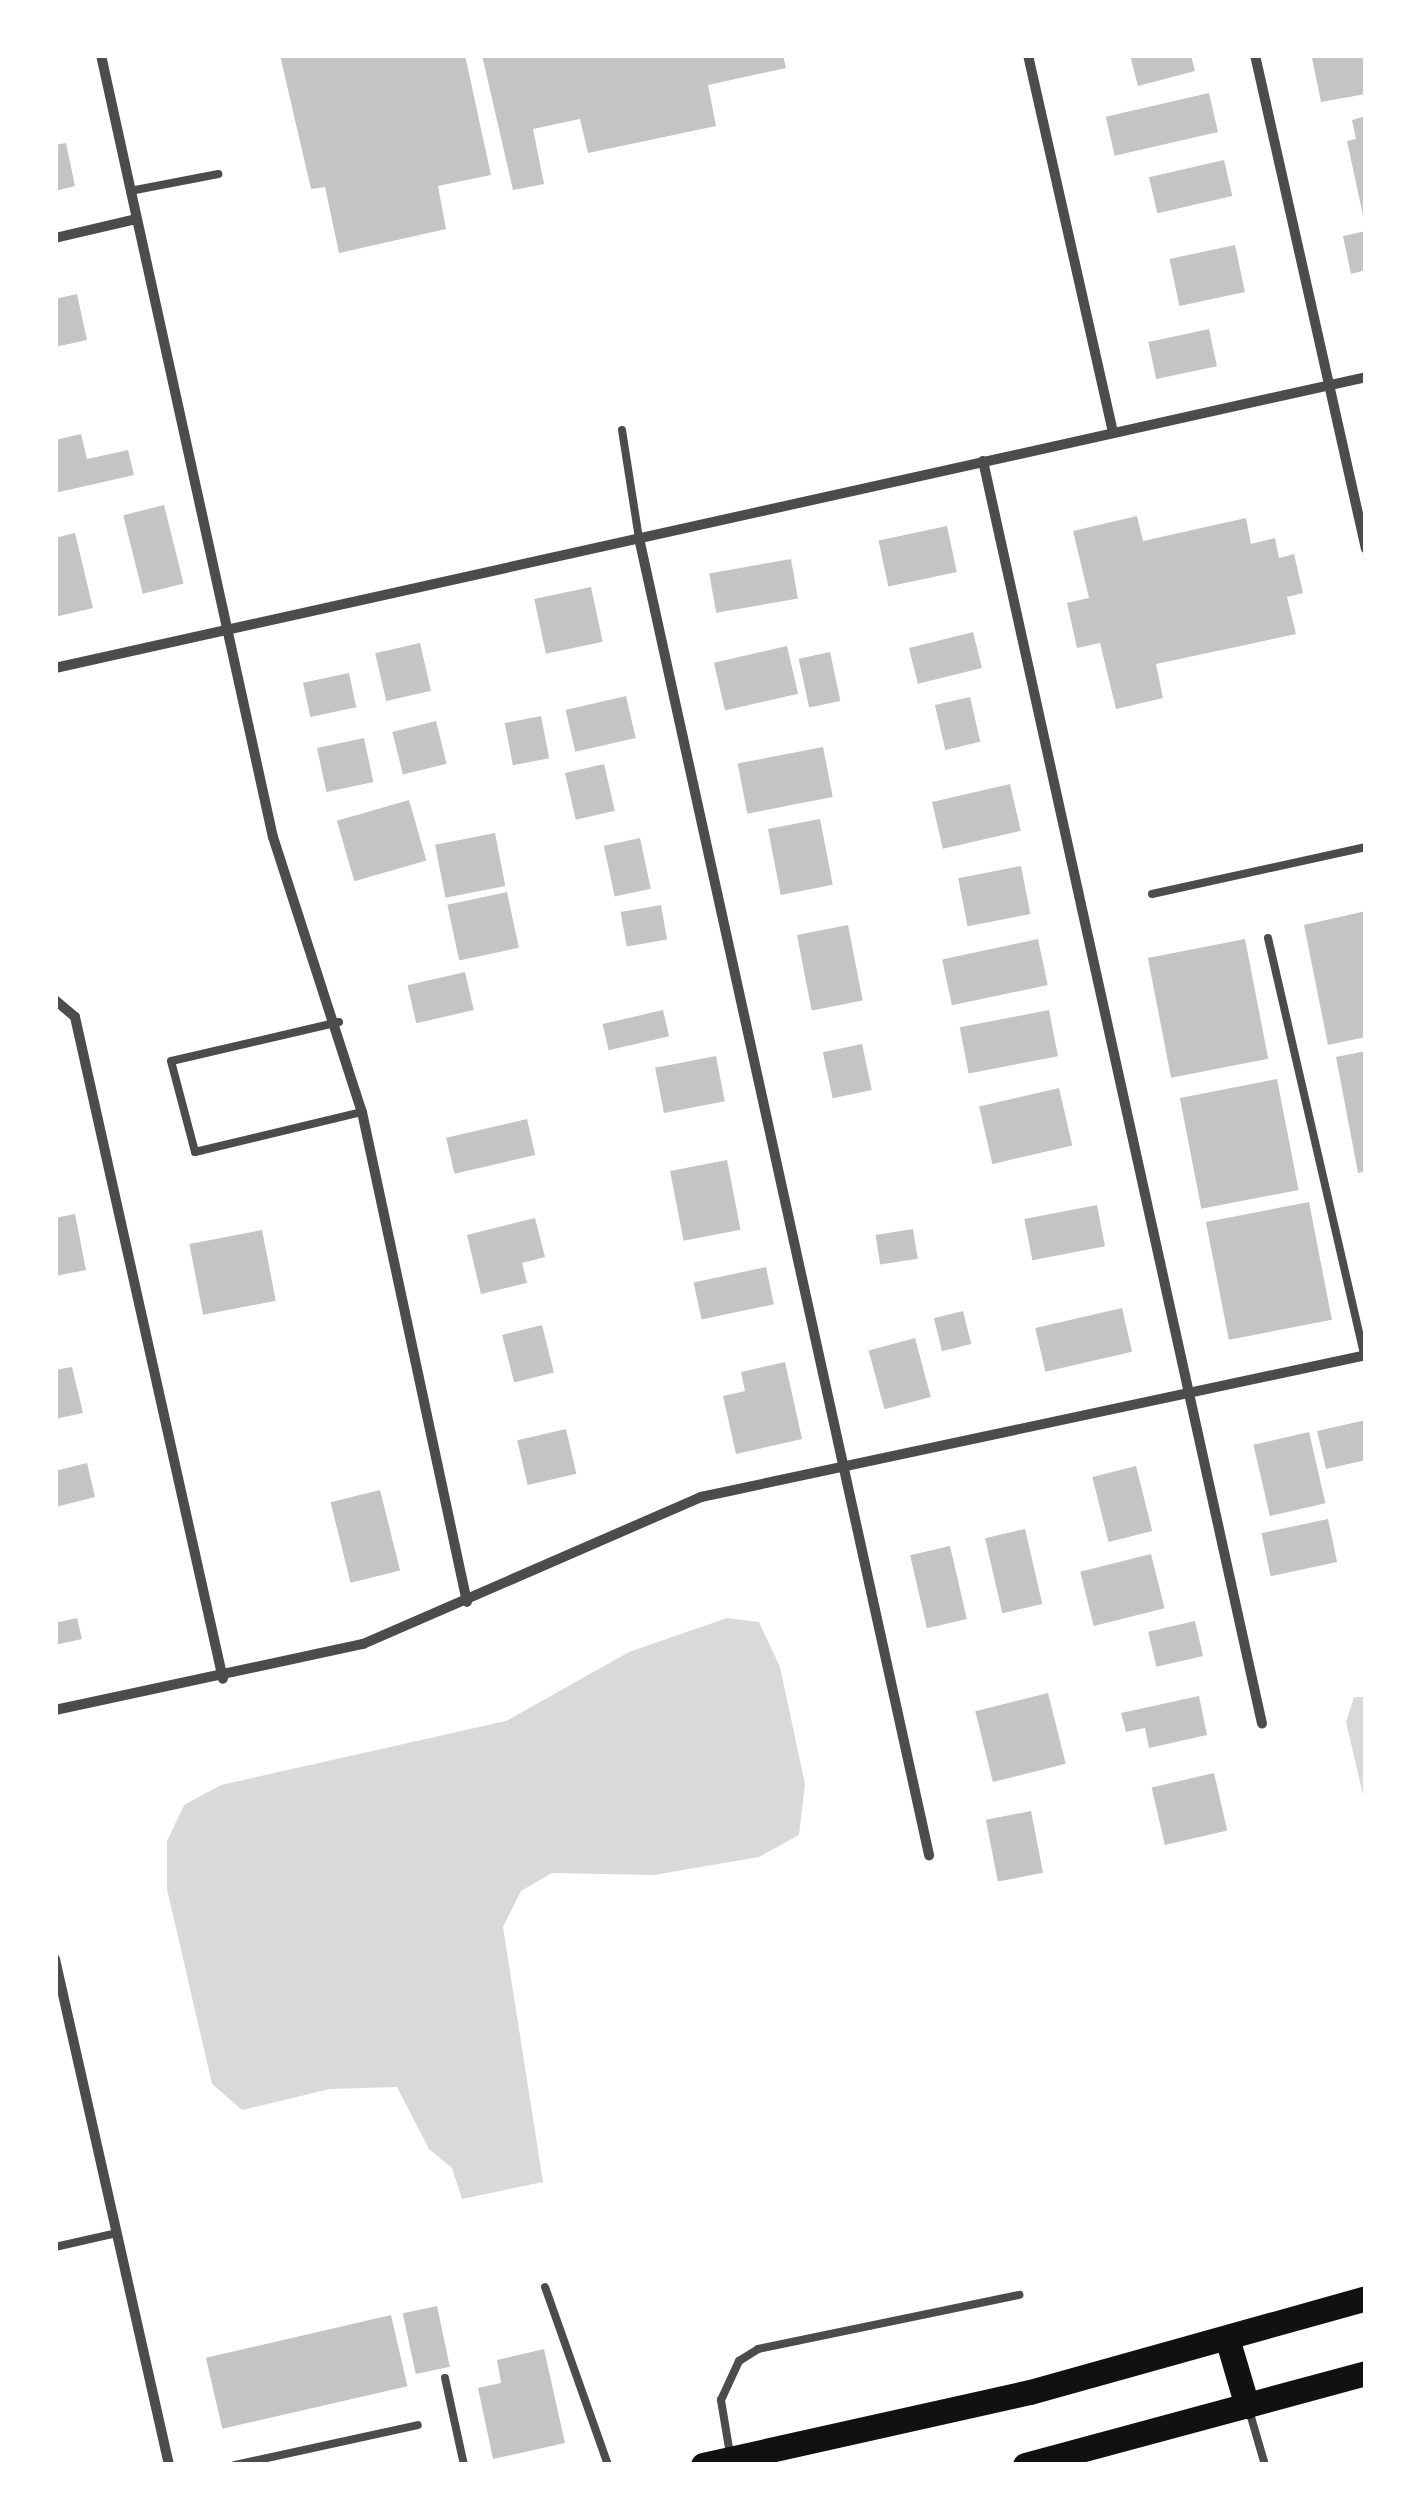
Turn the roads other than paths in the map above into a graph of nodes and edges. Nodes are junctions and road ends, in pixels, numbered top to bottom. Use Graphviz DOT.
graph roads {
  1 [pos="101,55"];
  2 [pos="1028,55"];
  3 [pos="1255,55"];
  4 [pos="218,174"];
  5 [pos="130,191"];
  6 [pos="136,219"];
  7 [pos="55,238"];
  8 [pos="1366,377"];
  9 [pos="1329,384"];
  10 [pos="622,430"];
  11 [pos="1114,432"];
  12 [pos="983,461"];
  13 [pos="639,538"];
  14 [pos="1366,550"];
  15 [pos="229,629"];
  16 [pos="55,668"];
  17 [pos="1366,847"];
  18 [pos="1152,894"];
  19 [pos="1268,938"];
  20 [pos="55,1000"];
  21 [pos="339,1022"];
  22 [pos="362,1112"];
  23 [pos="1365,1355"];
  24 [pos="1188,1391"];
  25 [pos="844,1460"];
  26 [pos="467,1602"];
  27 [pos="223,1680"];
  28 [pos="55,1710"];
  29 [pos="1262,1724"];
  30 [pos="929,1855"];
  31 [pos="55,1959"];
  32 [pos="117,2233"];
  33 [pos="55,2247"];
  34 [pos="545,2287"];
  35 [pos="1019,2295"];
  36 [pos="1360,2296"];
  37 [pos="1226,2338"];
  38 [pos="1366,2373"];
  39 [pos="444,2378"];
  40 [pos="1247,2406"];
  41 [pos="418,2425"];
  42 [pos="732,2462"];
  43 [pos="169,2465"];
  44 [pos="235,2465"];
  45 [pos="464,2465"];
  46 [pos="608,2465"];
  47 [pos="704,2465"];
  48 [pos="1025,2465"];
  49 [pos="1265,2465"];
  1 -- 5 [label="street"];
  2 -- 11 [label="street"];
  3 -- 9 [label="street"];
  4 -- 5 [label="lane"];
  5 -- 6 [label="street"];
  6 -- 7 [label="street"];
  6 -- 15 [label="street"];
  8 -- 9 [label="street"];
  9 -- 11 [label="street"];
  9 -- 14 [label="street"];
  10 -- 13 [label="lane"];
  11 -- 12 [label="street"];
  12 -- 13 [label="street"];
  12 -- 24 [label="street"];
  13 -- 15 [label="street"];
  13 -- 25 [label="street"];
  15 -- 16 [label="street"];
  15 -- 21 [label="street"];
  17 -- 18 [label="lane"];
  19 -- 23 [label="lane"];
  20 -- 27 [label="street"];
  21 -- 22 [label="street"];
  21 -- 22 [label="lane"];
  22 -- 26 [label="street"];
  23 -- 24 [label="street"];
  24 -- 25 [label="street"];
  24 -- 29 [label="street"];
  25 -- 26 [label="street"];
  25 -- 30 [label="street"];
  26 -- 27 [label="street"];
  27 -- 28 [label="street"];
  31 -- 32 [label="street"];
  32 -- 33 [label="lane"];
  32 -- 43 [label="street"];
  34 -- 46 [label="lane"];
  35 -- 42 [label="lane"];
  36 -- 37 [label="main road"];
  37 -- 40 [label="main road"];
  37 -- 42 [label="main road"];
  38 -- 40 [label="main road"];
  39 -- 45 [label="lane"];
  40 -- 48 [label="main road"];
  40 -- 49 [label="lane"];
  41 -- 44 [label="lane"];
  42 -- 47 [label="main road"];
}
